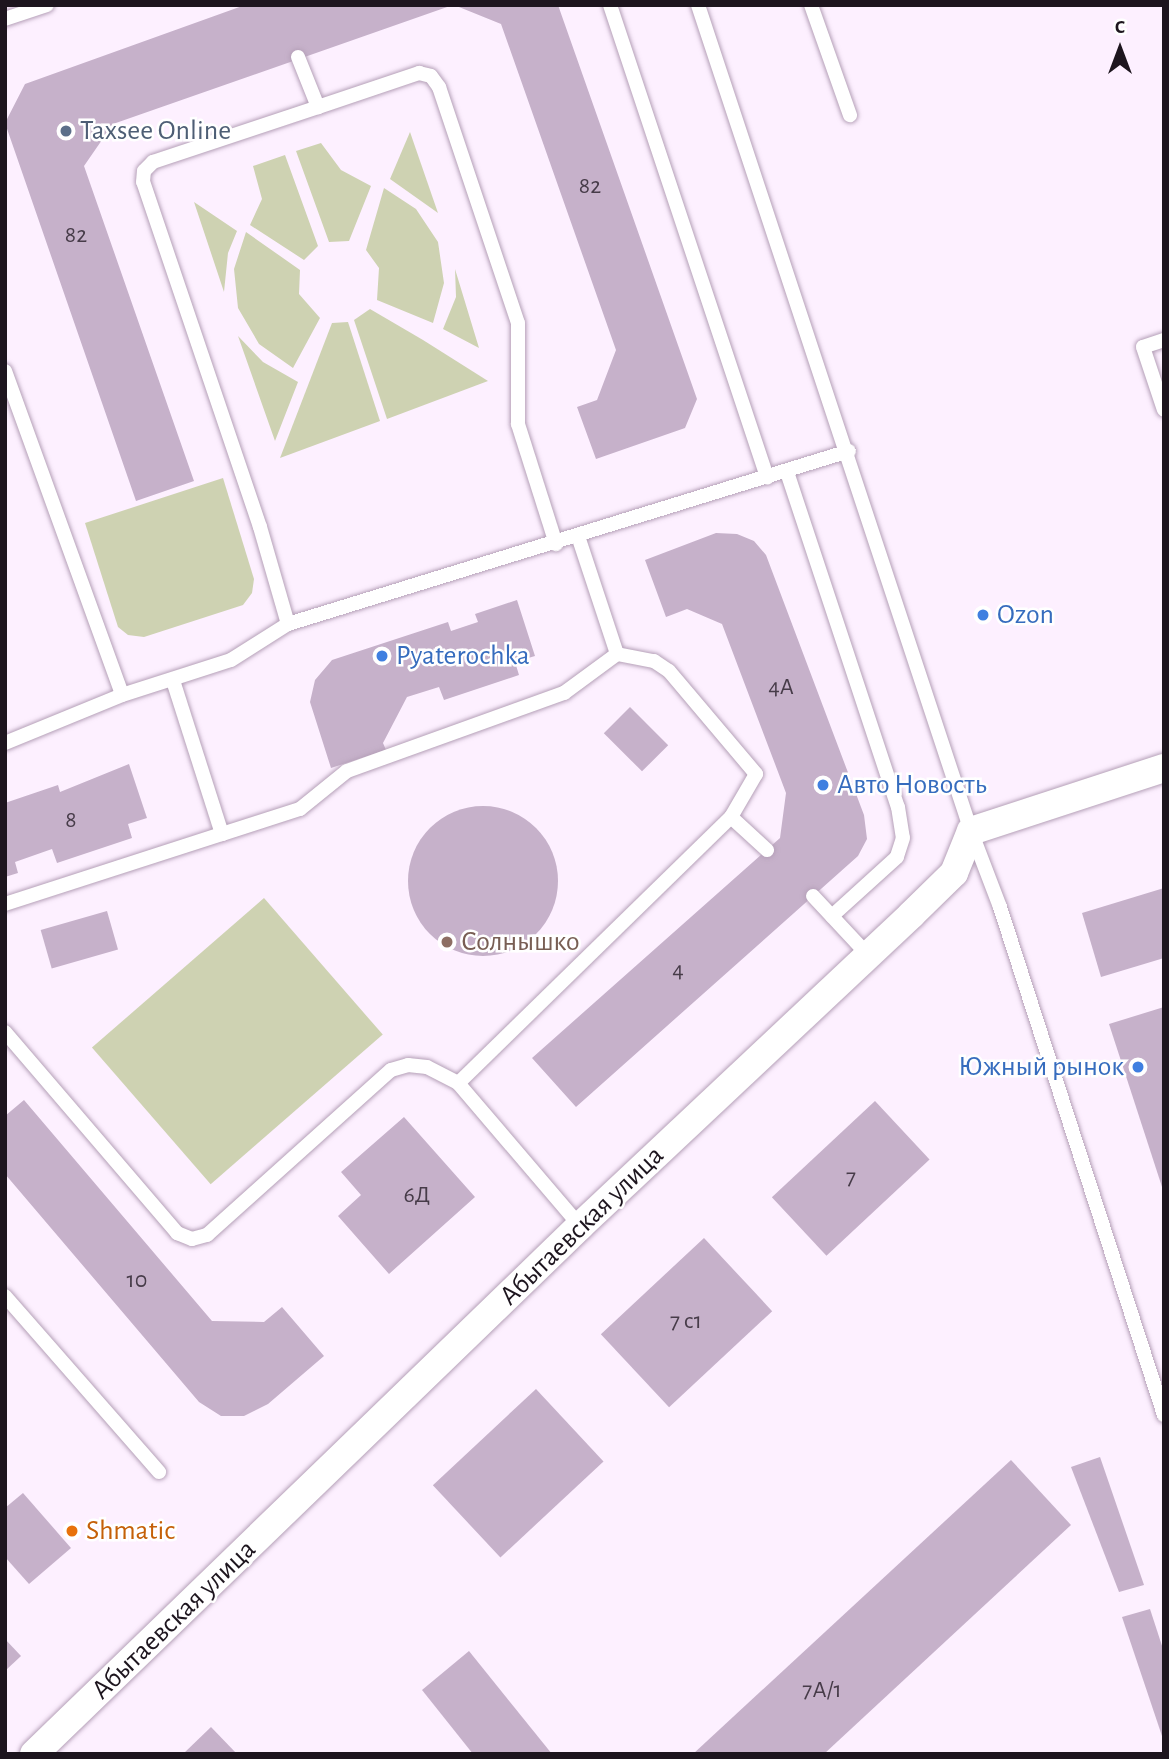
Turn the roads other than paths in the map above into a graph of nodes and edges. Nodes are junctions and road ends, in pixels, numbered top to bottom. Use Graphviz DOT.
graph roads {
  1 [pos="47,5"];
  2 [pos="610,5"];
  3 [pos="698,5"];
  4 [pos="811,5"];
  5 [pos="5,19"];
  6 [pos="298,57"];
  7 [pos="318,107"];
  8 [pos="850,114"];
  9 [pos="1164,340"];
  10 [pos="5,371"];
  11 [pos="1164,410"];
  12 [pos="849,451"];
  13 [pos="787,471"];
  14 [pos="767,478"];
  15 [pos="578,536"];
  16 [pos="556,544"];
  17 [pos="288,624"];
  18 [pos="617,654"];
  19 [pos="173,680"];
  20 [pos="122,695"];
  21 [pos="5,743"];
  22 [pos="1164,768"];
  23 [pos="731,817"];
  24 [pos="971,831"];
  25 [pos="222,834"];
  26 [pos="767,850"];
  27 [pos="813,896"];
  28 [pos="5,904"];
  29 [pos="832,916"];
  30 [pos="869,956"];
  31 [pos="5,1032"];
  32 [pos="10,1050"];
  33 [pos="458,1083"];
  34 [pos="580,1226"];
  35 [pos="5,1296"];
  36 [pos="1164,1415"];
  37 [pos="159,1472"];
  38 [pos="34,1754"];
  1 -- 5 [label="lane"];
  2 -- 14 [label="lane"];
  3 -- 12 [label="lane"];
  4 -- 8 [label="lane"];
  6 -- 7 [label="lane"];
  7 -- 16 [label="lane"];
  7 -- 17 [label="lane"];
  9 -- 11 [label="lane"];
  10 -- 20 [label="lane"];
  12 -- 13 [label="lane"];
  12 -- 24 [label="lane"];
  13 -- 14 [label="lane"];
  13 -- 29 [label="lane"];
  14 -- 15 [label="lane"];
  15 -- 16 [label="lane"];
  15 -- 18 [label="lane"];
  16 -- 17 [label="lane"];
  17 -- 19 [label="lane"];
  18 -- 23 [label="lane"];
  18 -- 25 [label="lane"];
  19 -- 20 [label="lane"];
  19 -- 25 [label="lane"];
  20 -- 21 [label="lane"];
  22 -- 24 [label="street"];
  23 -- 26 [label="lane"];
  23 -- 33 [label="lane"];
  24 -- 30 [label="street, Абытаевская улица"];
  24 -- 36 [label="lane"];
  25 -- 28 [label="lane"];
  27 -- 29 [label="lane"];
  29 -- 30 [label="lane"];
  30 -- 34 [label="street, Абытаевская улица"];
  31 -- 32 [label="lane"];
  32 -- 33 [label="lane"];
  33 -- 34 [label="lane"];
  34 -- 38 [label="street, Абытаевская улица"];
  35 -- 37 [label="lane"];
}
